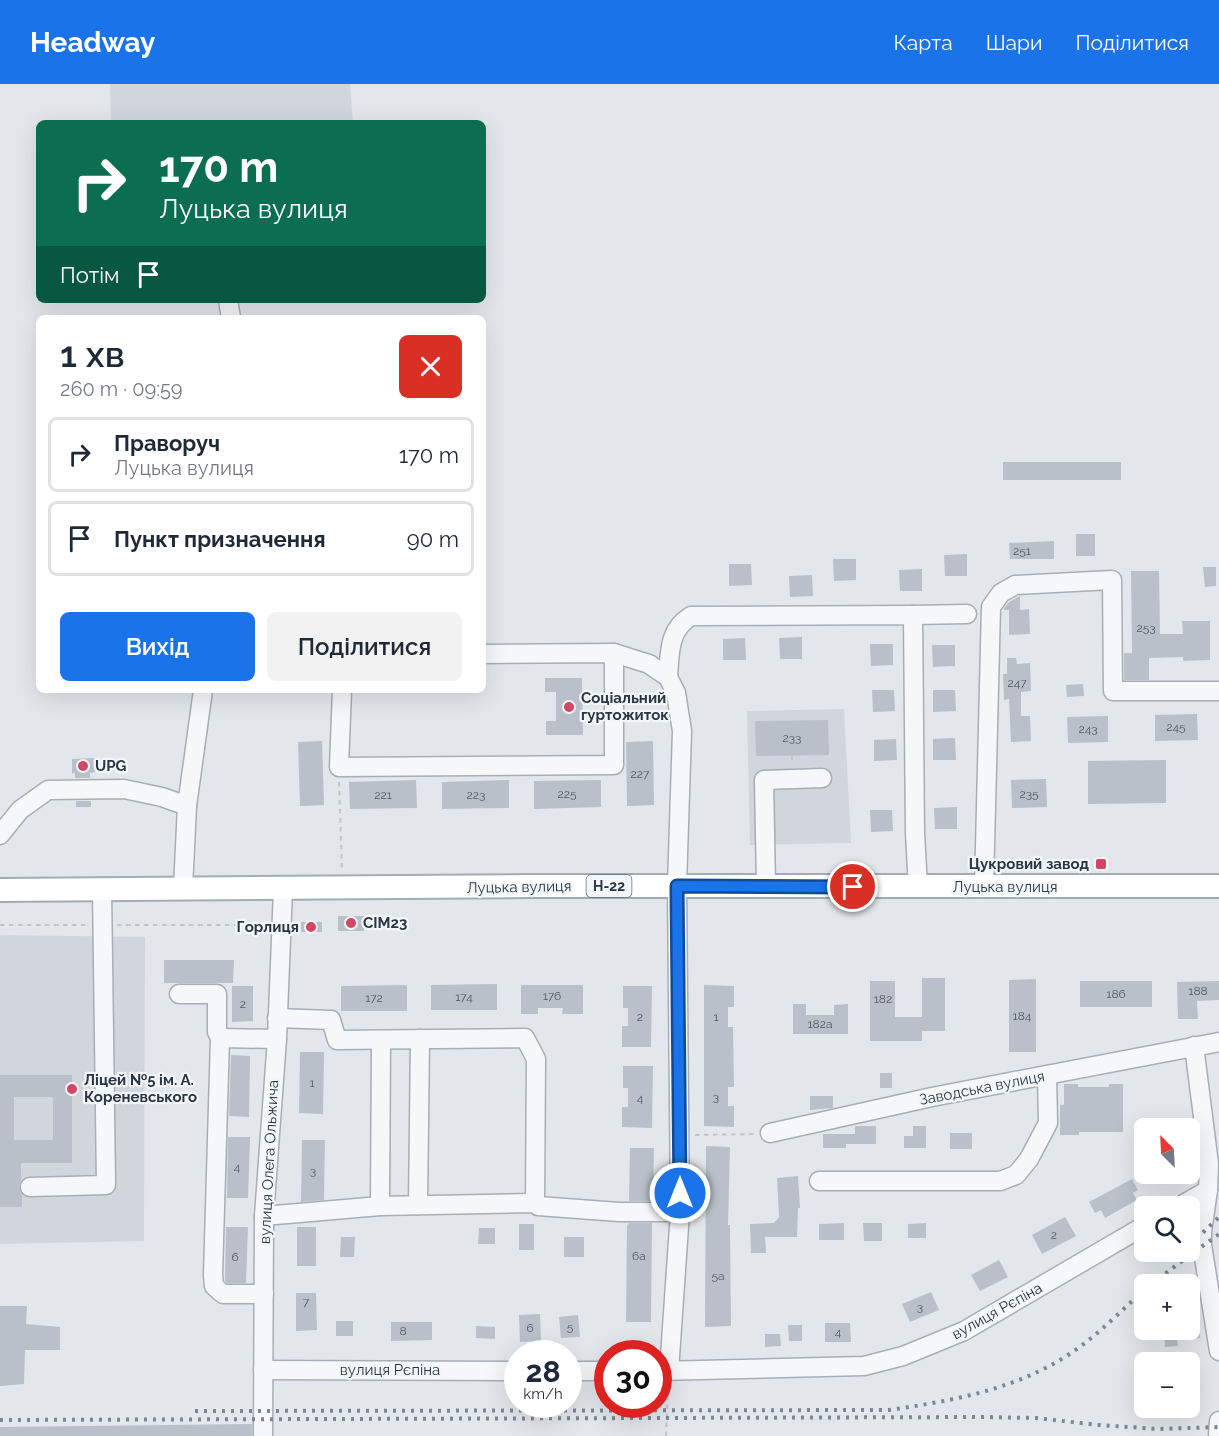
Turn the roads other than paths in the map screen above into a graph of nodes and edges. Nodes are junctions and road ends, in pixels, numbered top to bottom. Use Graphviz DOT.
graph roads {
  1 [pos="967,614"];
  2 [pos="913,615"];
  3 [pos="614,653"];
  4 [pos="486,654"];
  5 [pos="668,678"];
  6 [pos="1219,691"];
  7 [pos="203,693"];
  8 [pos="342,693"];
  9 [pos="822,778"];
  10 [pos="187,806"];
  11 [pos="0,835"];
  12 [pos="677,886"];
  13 [pos="766,886"];
  14 [pos="1219,886"];
  15 [pos="918,887"];
  16 [pos="984,887"];
  17 [pos="102,888"];
  18 [pos="183,888"];
  19 [pos="283,889"];
  20 [pos="0,890"];
  21 [pos="178,994"];
  22 [pos="277,1018"];
  23 [pos="220,1038"];
  24 [pos="277,1039"];
  25 [pos="420,1039"];
  26 [pos="381,1040"];
  27 [pos="1219,1042"];
  28 [pos="1194,1046"];
  29 [pos="1047,1075"];
  30 [pos="1212,1127"];
  31 [pos="770,1133"];
  32 [pos="819,1181"];
  33 [pos="30,1187"];
  34 [pos="1208,1190"];
  35 [pos="1198,1196"];
  36 [pos="535,1203"];
  37 [pos="418,1205"];
  38 [pos="380,1206"];
  39 [pos="680,1212"];
  40 [pos="264,1216"];
  41 [pos="1134,1233"];
  42 [pos="264,1294"];
  43 [pos="667,1340"];
  44 [pos="1219,1351"];
  45 [pos="263,1370"];
  46 [pos="504,1371"];
  47 [pos="672,1371"];
  48 [pos="1219,1421"];
  49 [pos="263,1436"];
  50 [pos="1218,1436"];
  1 -- 2 [label="street"];
  2 -- 5 [label="street"];
  2 -- 15 [label="street"];
  3 -- 4 [label="street"];
  3 -- 5 [label="street"];
  3 -- 8 [label="street"];
  5 -- 12 [label="street"];
  6 -- 16 [label="street"];
  7 -- 10 [label="street"];
  9 -- 13 [label="street"];
  10 -- 11 [label="street"];
  10 -- 18 [label="street"];
  12 -- 13 [label="main road, Луцька вулиця / Н-22"];
  12 -- 19 [label="main road, Луцька вулиця / Н-22"];
  12 -- 39 [label="street"];
  13 -- 15 [label="main road, Луцька вулиця / Н-22"];
  14 -- 16 [label="main road, Луцька вулиця / Н-22"];
  15 -- 16 [label="main road, Луцька вулиця / Н-22"];
  17 -- 18 [label="main road, Луцька вулиця / Н-22"];
  17 -- 20 [label="main road, Луцька вулиця / Н-22"];
  17 -- 33 [label="street"];
  18 -- 19 [label="main road, Луцька вулиця / Н-22"];
  19 -- 22 [label="street, вулиця Олега Ольжича"];
  21 -- 23 [label="street"];
  22 -- 24 [label="street, вулиця Олега Ольжича"];
  22 -- 26 [label="street"];
  23 -- 24 [label="street"];
  23 -- 42 [label="street"];
  24 -- 40 [label="street, вулиця Олега Ольжича"];
  25 -- 26 [label="street"];
  25 -- 36 [label="street"];
  25 -- 37 [label="street"];
  26 -- 38 [label="street"];
  27 -- 28 [label="street, Заводська вулиця"];
  28 -- 29 [label="street, Заводська вулиця"];
  28 -- 30 [label="street"];
  29 -- 31 [label="street, Заводська вулиця"];
  29 -- 32 [label="street"];
  30 -- 34 [label="street"];
  34 -- 35 [label="street"];
  34 -- 44 [label="street"];
  36 -- 37 [label="street"];
  36 -- 39 [label="street"];
  37 -- 38 [label="street"];
  38 -- 40 [label="street"];
  39 -- 43 [label="street"];
  40 -- 42 [label="street, вулиця Олега Ольжича"];
  41 -- 47 [label="street, вулиця Рєпіна"];
  42 -- 45 [label="street, вулиця Олега Ольжича"];
  45 -- 46 [label="street, вулиця Рєпіна"];
  45 -- 49 [label="street, вулиця Олега Ольжича"];
  48 -- 50 [label="street"];
}
